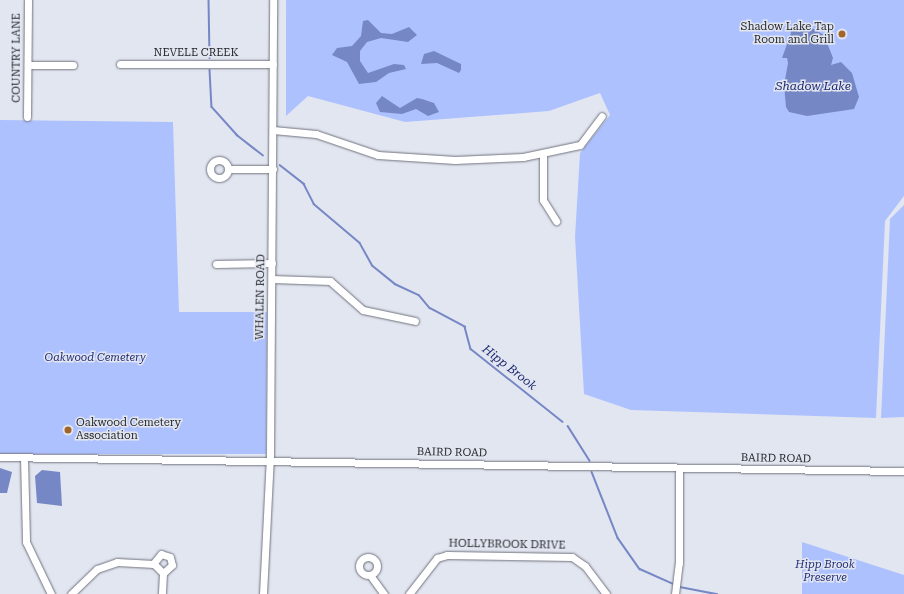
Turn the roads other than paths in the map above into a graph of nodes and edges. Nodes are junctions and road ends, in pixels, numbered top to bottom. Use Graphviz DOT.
graph roads {
  1 [pos="28,0"];
  2 [pos="273,0"];
  3 [pos="120,64"];
  4 [pos="273,64"];
  5 [pos="28,65"];
  6 [pos="73,65"];
  7 [pos="602,116"];
  8 [pos="27,117"];
  9 [pos="273,130"];
  10 [pos="543,155"];
  11 [pos="228,169"];
  12 [pos="273,169"];
  13 [pos="556,221"];
  14 [pos="272,263"];
  15 [pos="216,264"];
  16 [pos="272,279"];
  17 [pos="415,321"];
  18 [pos="0,457"];
  19 [pos="24,458"];
  20 [pos="270,460"];
  21 [pos="679,468"];
  22 [pos="904,471"];
  23 [pos="153,564"];
  24 [pos="163,573"];
  25 [pos="370,575"];
  26 [pos="412,593"];
  27 [pos="51,594"];
  28 [pos="71,594"];
  29 [pos="162,594"];
  30 [pos="263,594"];
  31 [pos="384,594"];
  32 [pos="606,594"];
  33 [pos="675,594"];
  1 -- 5 [label="street, COUNTRY LANE"];
  2 -- 4 [label="street, WHALEN ROAD"];
  3 -- 4 [label="street, NEVELE CREEK"];
  4 -- 9 [label="street, WHALEN ROAD"];
  5 -- 6 [label="street"];
  5 -- 8 [label="street, COUNTRY LANE"];
  7 -- 10 [label="street"];
  9 -- 10 [label="street"];
  9 -- 12 [label="street, WHALEN ROAD"];
  10 -- 13 [label="street"];
  11 -- 12 [label="street"];
  12 -- 14 [label="street, WHALEN ROAD"];
  14 -- 15 [label="street"];
  14 -- 16 [label="street, WHALEN ROAD"];
  16 -- 17 [label="street"];
  16 -- 20 [label="street, WHALEN ROAD"];
  18 -- 19 [label="street, BAIRD ROAD"];
  19 -- 20 [label="street, BAIRD ROAD"];
  19 -- 27 [label="street"];
  20 -- 21 [label="street, BAIRD ROAD"];
  20 -- 30 [label="street, WHALEN ROAD"];
  21 -- 22 [label="street, BAIRD ROAD"];
  21 -- 33 [label="street"];
  23 -- 24 [label="street"];
  23 -- 24 [label="street"];
  23 -- 28 [label="street"];
  24 -- 29 [label="street"];
  25 -- 31 [label="street"];
  26 -- 32 [label="street, HOLLYBROOK DRIVE"];
}
